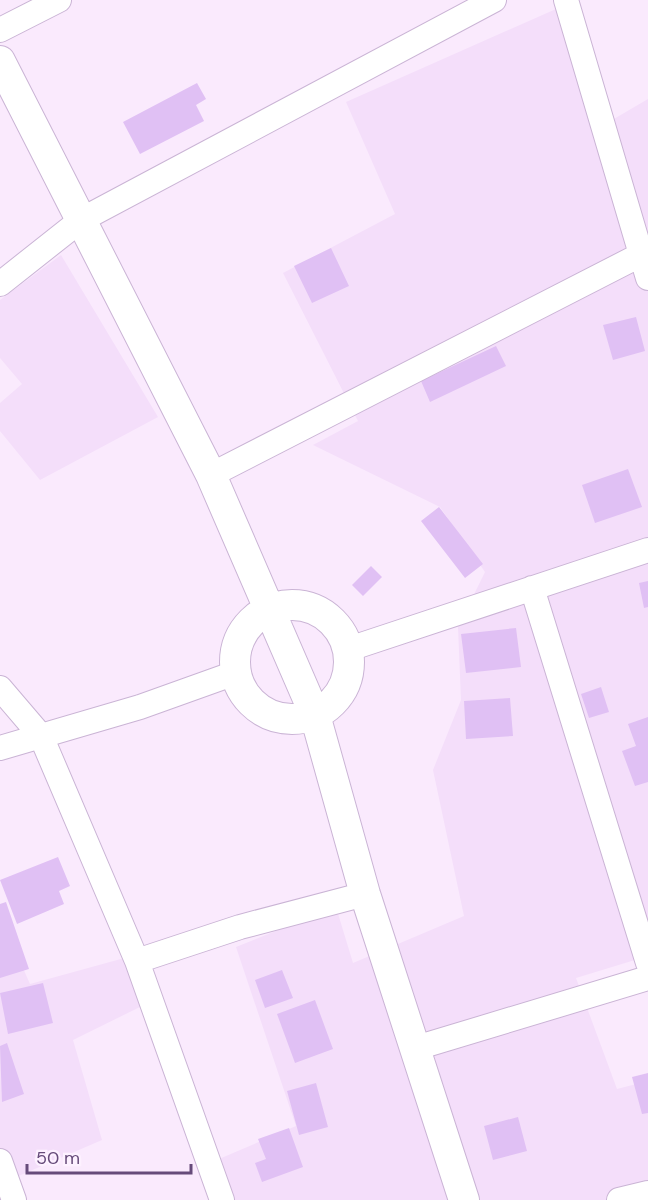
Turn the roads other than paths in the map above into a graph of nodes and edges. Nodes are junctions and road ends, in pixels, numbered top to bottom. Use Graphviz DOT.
graph roads {
  1 [pos="59,0"];
  2 [pos="494,0"];
  3 [pos="566,0"];
  4 [pos="0,30"];
  5 [pos="0,61"];
  6 [pos="81,220"];
  7 [pos="644,253"];
  8 [pos="648,279"];
  9 [pos="0,284"];
  10 [pos="211,475"];
  11 [pos="648,550"];
  12 [pos="532,588"];
  13 [pos="268,610"];
  14 [pos="350,649"];
  15 [pos="235,673"];
  16 [pos="0,688"];
  17 [pos="315,715"];
  18 [pos="41,736"];
  19 [pos="0,748"];
  20 [pos="365,894"];
  21 [pos="137,962"];
  22 [pos="648,963"];
  23 [pos="648,978"];
  24 [pos="416,1048"];
  25 [pos="0,1161"];
  26 [pos="648,1193"];
  27 [pos="14,1200"];
  28 [pos="222,1200"];
  29 [pos="464,1200"];
  30 [pos="619,1200"];
  1 -- 4 [label="street"];
  2 -- 6 [label="street"];
  3 -- 7 [label="street"];
  5 -- 6 [label="street"];
  6 -- 9 [label="street"];
  6 -- 10 [label="street"];
  7 -- 8 [label="street"];
  7 -- 10 [label="street"];
  10 -- 13 [label="street"];
  11 -- 12 [label="street"];
  12 -- 14 [label="street"];
  12 -- 22 [label="street"];
  13 -- 14 [label="street"];
  13 -- 15 [label="street"];
  13 -- 17 [label="street"];
  14 -- 17 [label="street"];
  15 -- 17 [label="street"];
  15 -- 18 [label="street"];
  16 -- 18 [label="street"];
  17 -- 20 [label="street"];
  18 -- 19 [label="street"];
  18 -- 21 [label="street"];
  20 -- 21 [label="street"];
  20 -- 24 [label="street"];
  21 -- 28 [label="street"];
  23 -- 24 [label="street"];
  24 -- 29 [label="street"];
  25 -- 27 [label="street"];
  26 -- 30 [label="street"];
}
